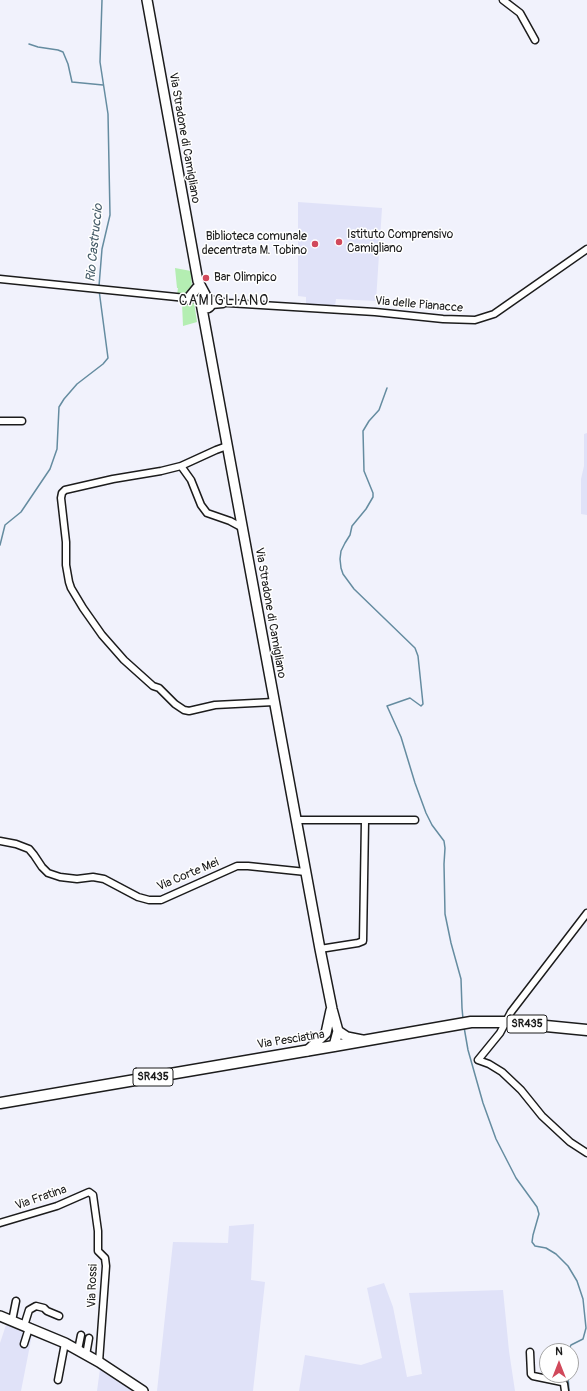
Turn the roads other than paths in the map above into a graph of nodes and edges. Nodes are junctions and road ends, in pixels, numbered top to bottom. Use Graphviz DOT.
graph roads {
  1 [pos="146,0"];
  2 [pos="503,0"];
  3 [pos="535,40"];
  4 [pos="587,250"];
  5 [pos="0,279"];
  6 [pos="198,284"];
  7 [pos="188,299"];
  8 [pos="206,302"];
  9 [pos="0,421"];
  10 [pos="22,421"];
  11 [pos="227,446"];
  12 [pos="181,466"];
  13 [pos="242,528"];
  14 [pos="274,702"];
  15 [pos="296,820"];
  16 [pos="415,820"];
  17 [pos="366,821"];
  18 [pos="0,841"];
  19 [pos="306,872"];
  20 [pos="587,914"];
  21 [pos="320,949"];
  22 [pos="332,1009"];
  23 [pos="505,1022"];
  24 [pos="587,1030"];
  25 [pos="338,1031"];
  26 [pos="326,1033"];
  27 [pos="365,1041"];
  28 [pos="334,1046"];
  29 [pos="307,1051"];
  30 [pos="0,1103"];
  31 [pos="587,1153"];
  32 [pos="89,1192"];
  33 [pos="0,1223"];
  34 [pos="16,1301"];
  35 [pos="0,1316"];
  36 [pos="59,1316"];
  37 [pos="12,1321"];
  38 [pos="26,1327"];
  39 [pos="81,1335"];
  40 [pos="88,1338"];
  41 [pos="65,1343"];
  42 [pos="24,1344"];
  43 [pos="82,1352"];
  44 [pos="530,1352"];
  45 [pos="99,1362"];
  46 [pos="58,1380"];
  47 [pos="143,1391"];
  48 [pos="565,1391"];
  1 -- 6 [label="street, Via Stradone di Camigliano"];
  2 -- 3 [label="street"];
  4 -- 8 [label="street, Via delle Pianacce"];
  5 -- 7 [label="street, Via delle Pianacce"];
  6 -- 7 [label="street"];
  6 -- 8 [label="street, Via Stradone di Camigliano"];
  7 -- 8 [label="street, Via delle Pianacce"];
  8 -- 11 [label="street, Via Stradone di Camigliano"];
  9 -- 10 [label="street"];
  11 -- 12 [label="street"];
  11 -- 13 [label="street, Via Stradone di Camigliano"];
  12 -- 13 [label="street"];
  12 -- 14 [label="street"];
  13 -- 14 [label="street, Via Stradone di Camigliano"];
  14 -- 15 [label="street, Via Stradone di Camigliano"];
  15 -- 17 [label="street"];
  15 -- 19 [label="street, Via Stradone di Camigliano"];
  16 -- 17 [label="street"];
  17 -- 21 [label="street"];
  18 -- 19 [label="street, Via Corte Mei"];
  19 -- 21 [label="street, Via Stradone di Camigliano"];
  20 -- 23 [label="street"];
  21 -- 22 [label="street, Via Stradone di Camigliano"];
  22 -- 25 [label="street, Via Stradone di Camigliano"];
  22 -- 26 [label="street, Via Stradone di Camigliano"];
  23 -- 24 [label="main road, Via Pesciatina / SR435"];
  23 -- 27 [label="main road, Via Pesciatina / SR435"];
  23 -- 31 [label="street"];
  25 -- 27 [label="street"];
  25 -- 28 [label="street"];
  26 -- 28 [label="street"];
  26 -- 29 [label="street"];
  27 -- 28 [label="main road, Via Pesciatina / SR435"];
  28 -- 29 [label="main road, Via Pesciatina / SR435"];
  29 -- 30 [label="main road, Via Pesciatina / SR435"];
  32 -- 33 [label="street, Via Fratina"];
  32 -- 45 [label="street, Via Rossi"];
  34 -- 37 [label="street"];
  35 -- 37 [label="street"];
  36 -- 38 [label="street"];
  37 -- 38 [label="street"];
  38 -- 41 [label="street"];
  38 -- 42 [label="street"];
  39 -- 43 [label="street"];
  40 -- 43 [label="street"];
  41 -- 43 [label="street"];
  41 -- 46 [label="street"];
  43 -- 45 [label="street"];
  44 -- 48 [label="street"];
  45 -- 47 [label="street"];
}
